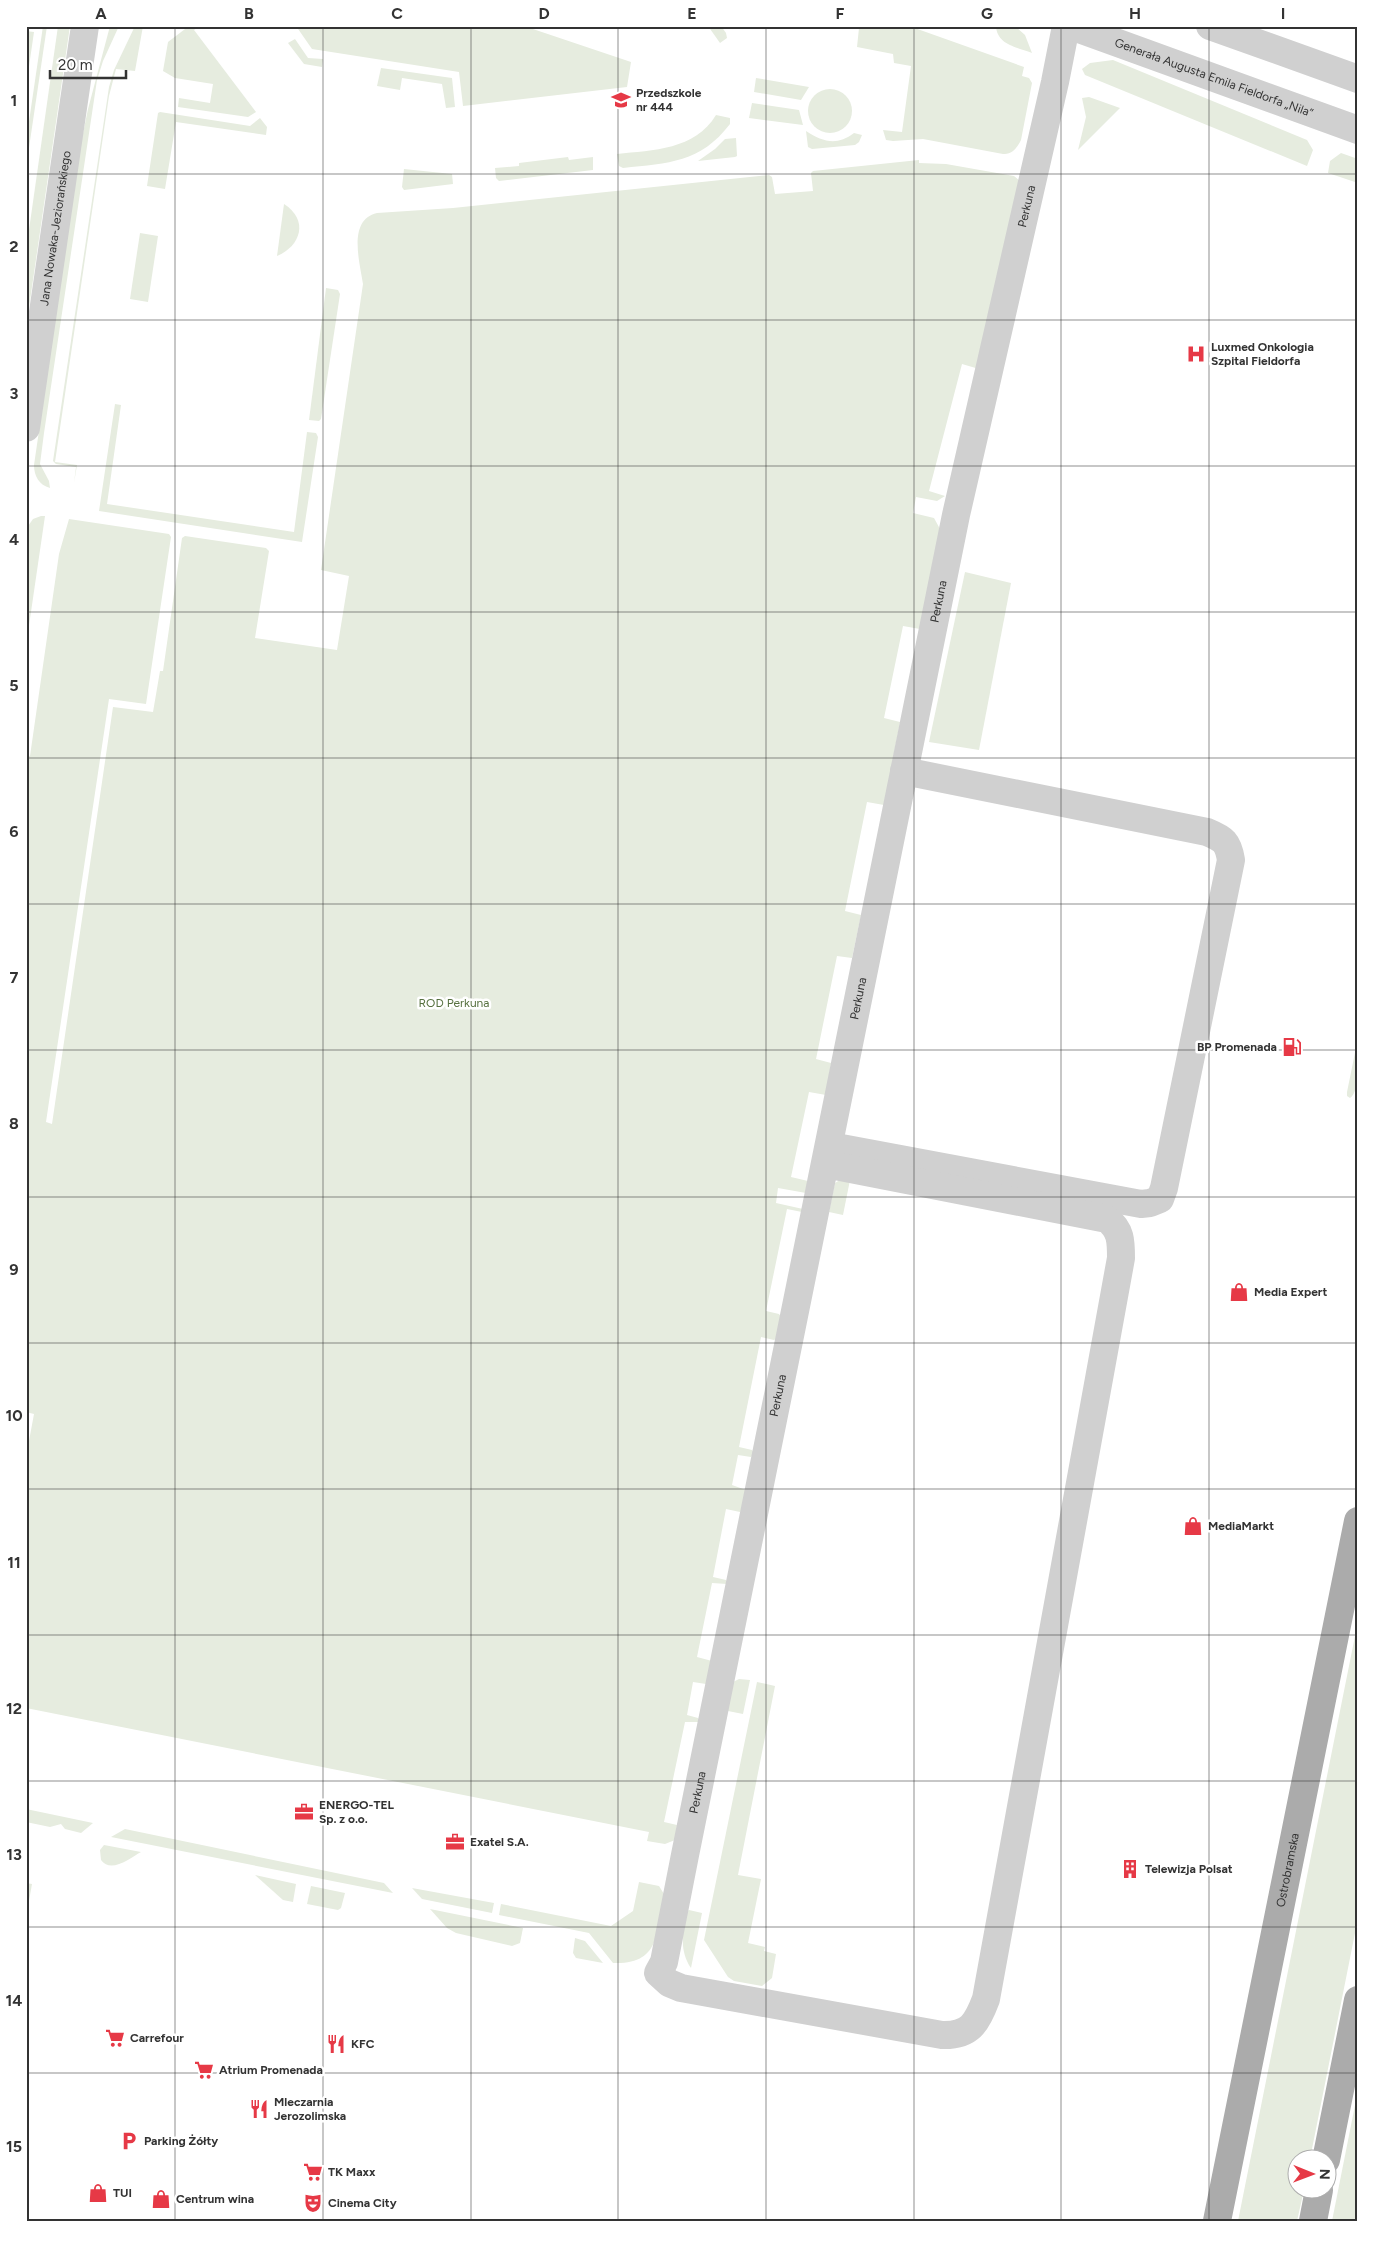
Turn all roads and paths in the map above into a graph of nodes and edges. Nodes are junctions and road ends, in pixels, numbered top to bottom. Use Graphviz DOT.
graph roads {
  1 [pos="86,26"];
  2 [pos="1066,26"];
  3 [pos="1071,26"];
  4 [pos="1210,26"];
  5 [pos="1358,78"];
  6 [pos="1358,130"];
  7 [pos="26,428"];
  8 [pos="904,771"];
  9 [pos="827,1155"];
  10 [pos="1358,1521"];
  11 [pos="1358,2000"];
  12 [pos="1328,2150"];
  13 [pos="1317,2200"];
  14 [pos="1217,2221"];
  15 [pos="1313,2221"];
  1 -- 7 [label="street, Jana Nowaka-Jeziorańskiego"];
  2 -- 8 [label="street, Perkuna"];
  3 -- 6 [label="street, Generała Augusta Emila Fieldorfa „Nila”"];
  4 -- 5 [label="street"];
  8 -- 9 [label="street, Perkuna"];
  8 -- 9 [label="street"];
  9 -- 9 [label="street, Perkuna"];
  10 -- 14 [label="main road, Ostrobramska"];
  11 -- 12 [label="main road"];
  13 -- 15 [label="main road"];
}
